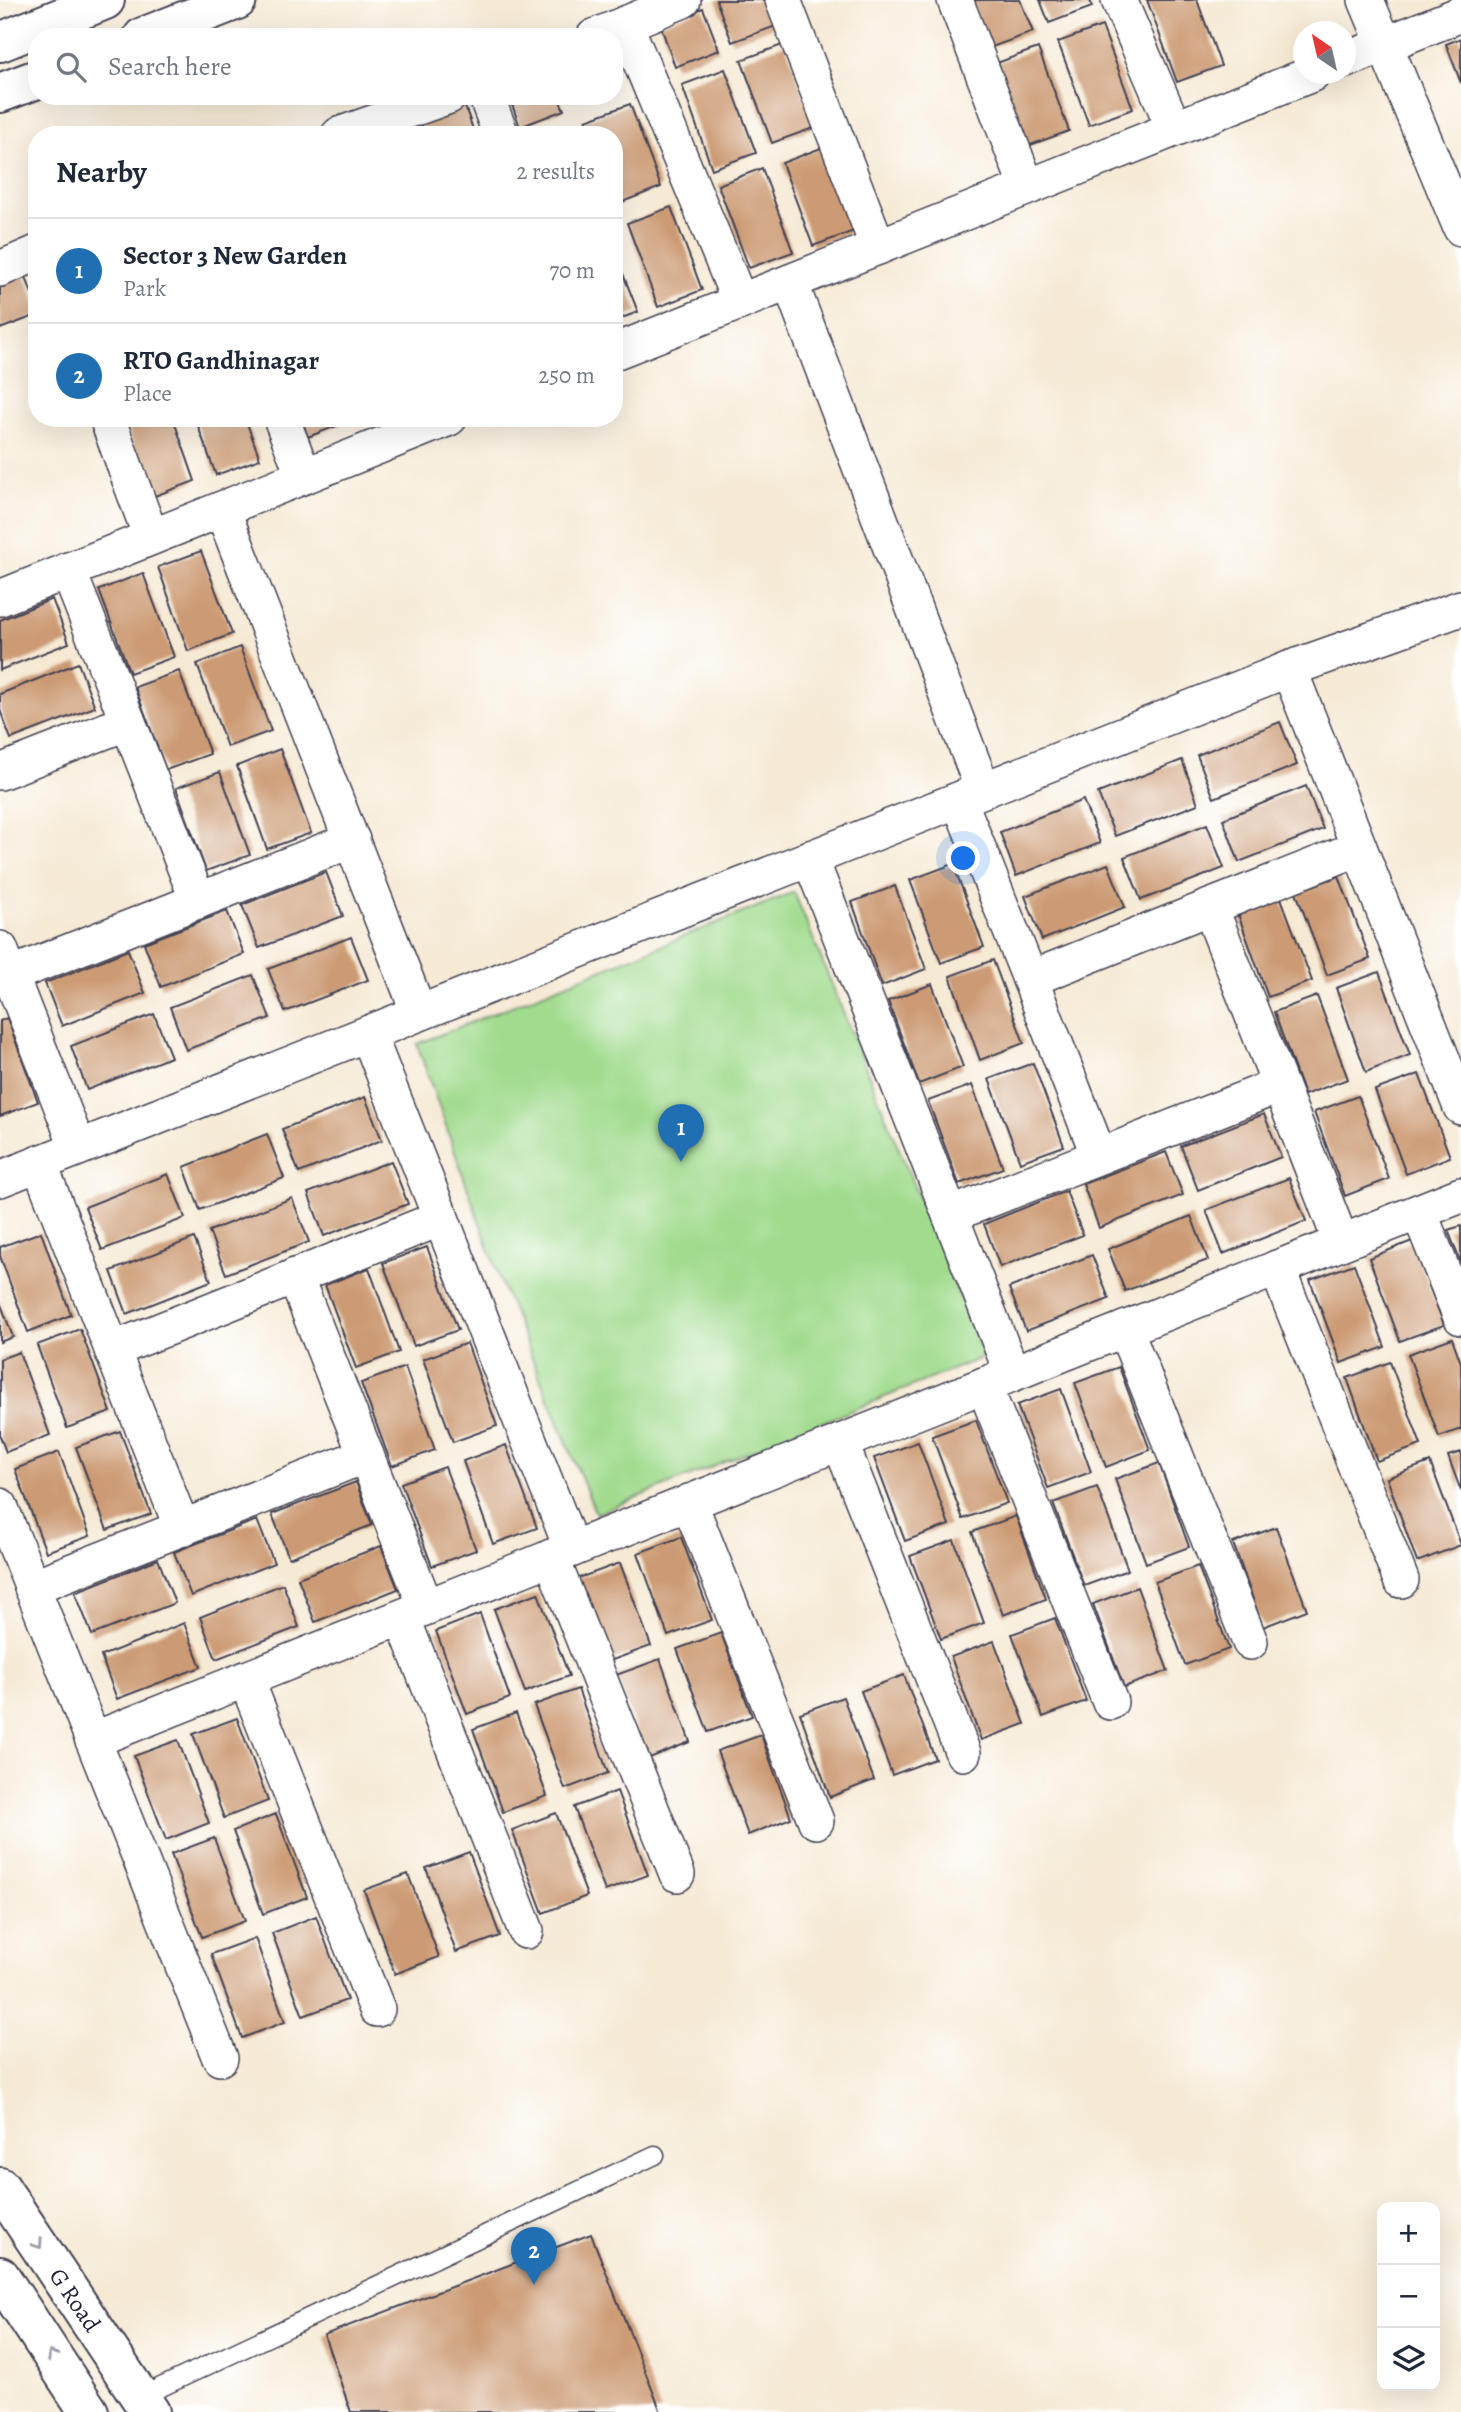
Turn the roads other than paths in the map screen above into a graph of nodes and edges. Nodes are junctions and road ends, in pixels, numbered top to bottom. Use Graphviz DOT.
graph roads {
  1 [pos="105,0"];
  2 [pos="237,0"];
  3 [pos="684,0"];
  4 [pos="783,0"];
  5 [pos="955,0"];
  6 [pos="1119,0"];
  7 [pos="1366,0"];
  8 [pos="1461,14"];
  9 [pos="35,28"];
  10 [pos="166,28"];
  11 [pos="615,28"];
  12 [pos="28,31"];
  13 [pos="0,42"];
  14 [pos="1385,44"];
  15 [pos="1356,56"];
  16 [pos="623,57"];
  17 [pos="1293,81"];
  18 [pos="28,82"];
  19 [pos="0,93"];
  20 [pos="424,105"];
  21 [pos="489,105"];
  22 [pos="365,126"];
  23 [pos="498,126"];
  24 [pos="1174,128"];
  25 [pos="1027,187"];
  26 [pos="1453,188"];
  27 [pos="1461,228"];
  28 [pos="878,247"];
  29 [pos="28,257"];
  30 [pos="0,268"];
  31 [pos="790,282"];
  32 [pos="740,302"];
  33 [pos="623,348"];
  34 [pos="110,427"];
  35 [pos="285,427"];
  36 [pos="426,427"];
  37 [pos="304,476"];
  38 [pos="222,509"];
  39 [pos="151,537"];
  40 [pos="68,570"];
  41 [pos="3,589"];
  42 [pos="1461,608"];
  43 [pos="1289,669"];
  44 [pos="128,722"];
  45 [pos="0,772"];
  46 [pos="971,795"];
  47 [pos="352,840"];
  48 [pos="1359,848"];
  49 [pos="810,858"];
  50 [pos="198,901"];
  51 [pos="1210,907"];
  52 [pos="5,962"];
  53 [pos="1030,979"];
  54 [pos="419,1013"];
  55 [pos="368,1034"];
  56 [pos="1280,1085"];
  57 [pos="1461,1107"];
  58 [pos="78,1148"];
  59 [pos="1099,1156"];
  60 [pos="39,1163"];
  61 [pos="0,1179"];
  62 [pos="1461,1195"];
  63 [pos="1419,1212"];
  64 [pos="950,1215"];
  65 [pos="441,1218"];
  66 [pos="1341,1242"];
  67 [pos="1277,1268"];
  68 [pos="295,1276"];
  69 [pos="1461,1317"];
  70 [pos="1125,1329"];
  71 [pos="112,1350"];
  72 [pos="998,1379"];
  73 [pos="839,1442"];
  74 [pos="366,1455"];
  75 [pos="689,1502"];
  76 [pos="0,1506"];
  77 [pos="182,1528"];
  78 [pos="561,1553"];
  79 [pos="1401,1580"];
  80 [pos="32,1587"];
  81 [pos="414,1612"];
  82 [pos="1250,1642"];
  83 [pos="246,1679"];
  84 [pos="1110,1702"];
  85 [pos="93,1740"];
  86 [pos="963,1752"];
  87 [pos="816,1821"];
  88 [pos="677,1874"];
  89 [pos="526,1931"];
  90 [pos="377,2009"];
  91 [pos="220,2058"];
  92 [pos="655,2155"];
  93 [pos="0,2187"];
  94 [pos="0,2276"];
  95 [pos="145,2404"];
  96 [pos="89,2412"];
  1 -- 9 [label="street"];
  2 -- 10 [label="street"];
  3 -- 11 [label="street"];
  4 -- 28 [label="street"];
  5 -- 25 [label="street"];
  6 -- 24 [label="street"];
  7 -- 14 [label="street"];
  8 -- 14 [label="street"];
  12 -- 13 [label="street"];
  14 -- 15 [label="street"];
  14 -- 26 [label="street"];
  16 -- 32 [label="street"];
  17 -- 24 [label="street"];
  18 -- 19 [label="street"];
  20 -- 22 [label="street"];
  21 -- 23 [label="street"];
  24 -- 25 [label="street"];
  25 -- 28 [label="street"];
  26 -- 27 [label="street"];
  28 -- 31 [label="street"];
  29 -- 30 [label="street"];
  31 -- 32 [label="street"];
  31 -- 46 [label="street"];
  32 -- 33 [label="street"];
  34 -- 39 [label="street"];
  35 -- 37 [label="street"];
  36 -- 37 [label="street"];
  37 -- 38 [label="street"];
  38 -- 39 [label="street"];
  38 -- 47 [label="street"];
  39 -- 40 [label="street"];
  40 -- 41 [label="street"];
  40 -- 44 [label="street"];
  42 -- 43 [label="street"];
  43 -- 46 [label="street"];
  43 -- 48 [label="street"];
  44 -- 45 [label="street"];
  44 -- 50 [label="street"];
  46 -- 49 [label="street"];
  46 -- 53 [label="street"];
  47 -- 50 [label="street"];
  47 -- 54 [label="street"];
  48 -- 51 [label="street"];
  48 -- 57 [label="street"];
  49 -- 54 [label="street"];
  49 -- 64 [label="street"];
  50 -- 52 [label="street"];
  51 -- 53 [label="street"];
  51 -- 56 [label="street"];
  52 -- 58 [label="street"];
  53 -- 59 [label="street"];
  54 -- 55 [label="street"];
  55 -- 58 [label="street"];
  55 -- 65 [label="street"];
  56 -- 59 [label="street"];
  56 -- 66 [label="street"];
  58 -- 60 [label="street"];
  59 -- 64 [label="street"];
  60 -- 61 [label="street"];
  60 -- 71 [label="street"];
  62 -- 63 [label="street"];
  63 -- 66 [label="street"];
  63 -- 69 [label="street"];
  64 -- 72 [label="street"];
  65 -- 68 [label="street"];
  65 -- 78 [label="street"];
  66 -- 67 [label="street"];
  67 -- 70 [label="street"];
  67 -- 79 [label="street"];
  68 -- 71 [label="street"];
  68 -- 74 [label="street"];
  70 -- 72 [label="street"];
  70 -- 82 [label="street"];
  71 -- 77 [label="street"];
  72 -- 73 [label="street"];
  72 -- 84 [label="street"];
  73 -- 75 [label="street"];
  73 -- 86 [label="street"];
  74 -- 77 [label="street"];
  74 -- 81 [label="street"];
  75 -- 78 [label="street"];
  75 -- 87 [label="street"];
  76 -- 80 [label="street"];
  77 -- 80 [label="street"];
  78 -- 81 [label="street"];
  78 -- 88 [label="street"];
  80 -- 85 [label="street"];
  81 -- 83 [label="street"];
  81 -- 89 [label="street"];
  83 -- 85 [label="street"];
  83 -- 90 [label="street"];
  85 -- 91 [label="street"];
  92 -- 95 [label="lane"];
  93 -- 95 [label="street, G Road, one-way"];
  96 -- 94 [label="street, G Road, one-way"];
}
